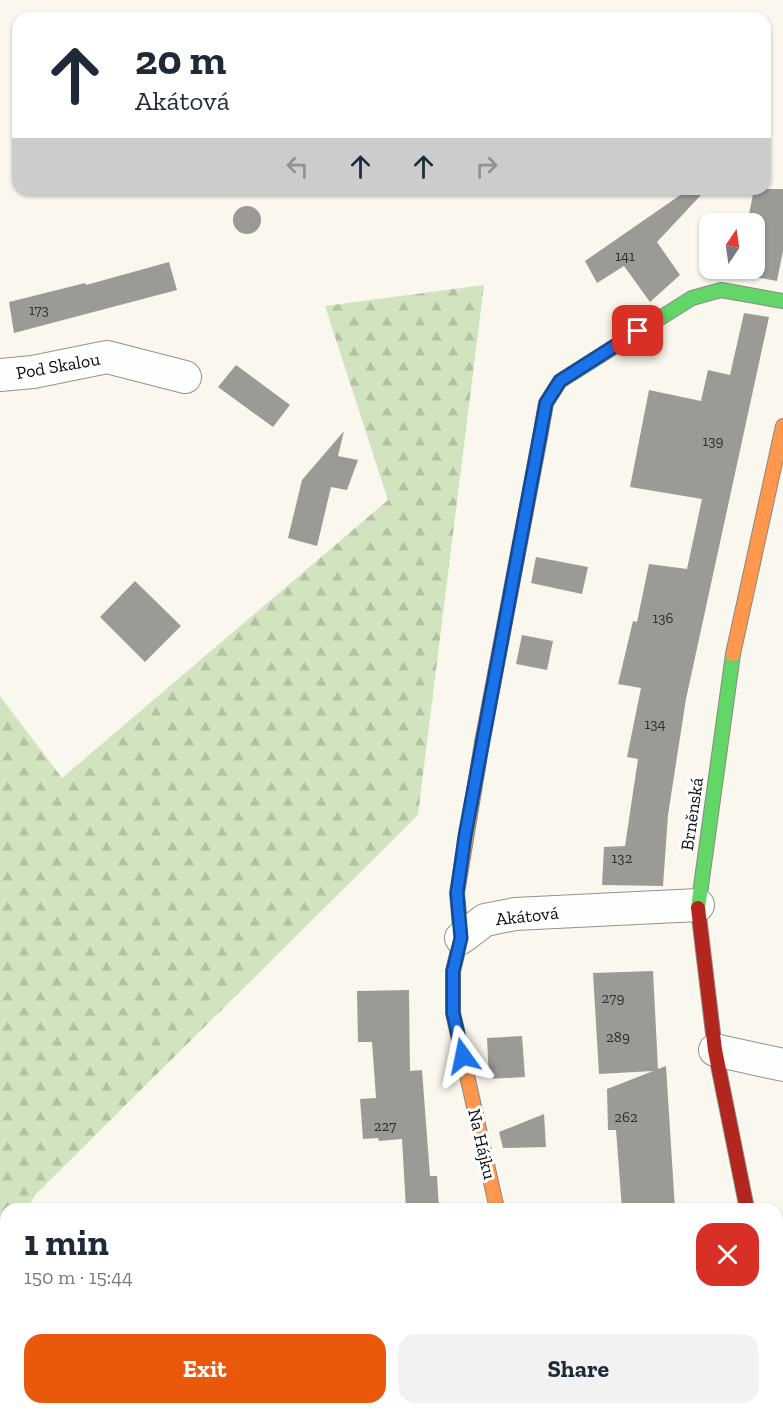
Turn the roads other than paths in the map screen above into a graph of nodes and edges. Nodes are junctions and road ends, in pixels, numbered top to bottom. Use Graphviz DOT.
graph roads {
  1 [pos="783,301"];
  2 [pos="0,375"];
  3 [pos="185,376"];
  4 [pos="783,426"];
  5 [pos="698,905"];
  6 [pos="461,938"];
  7 [pos="715,1050"];
  8 [pos="783,1065"];
  9 [pos="496,1203"];
  10 [pos="746,1203"];
  1 -- 6 [label="street"];
  2 -- 3 [label="street, Pod Skalou"];
  4 -- 5 [label="street, Brněnská"];
  5 -- 6 [label="street, Akátová"];
  5 -- 7 [label="street, Brněnská"];
  6 -- 9 [label="street, Na Hájku"];
  7 -- 8 [label="street"];
  7 -- 10 [label="street, Brněnská"];
}
